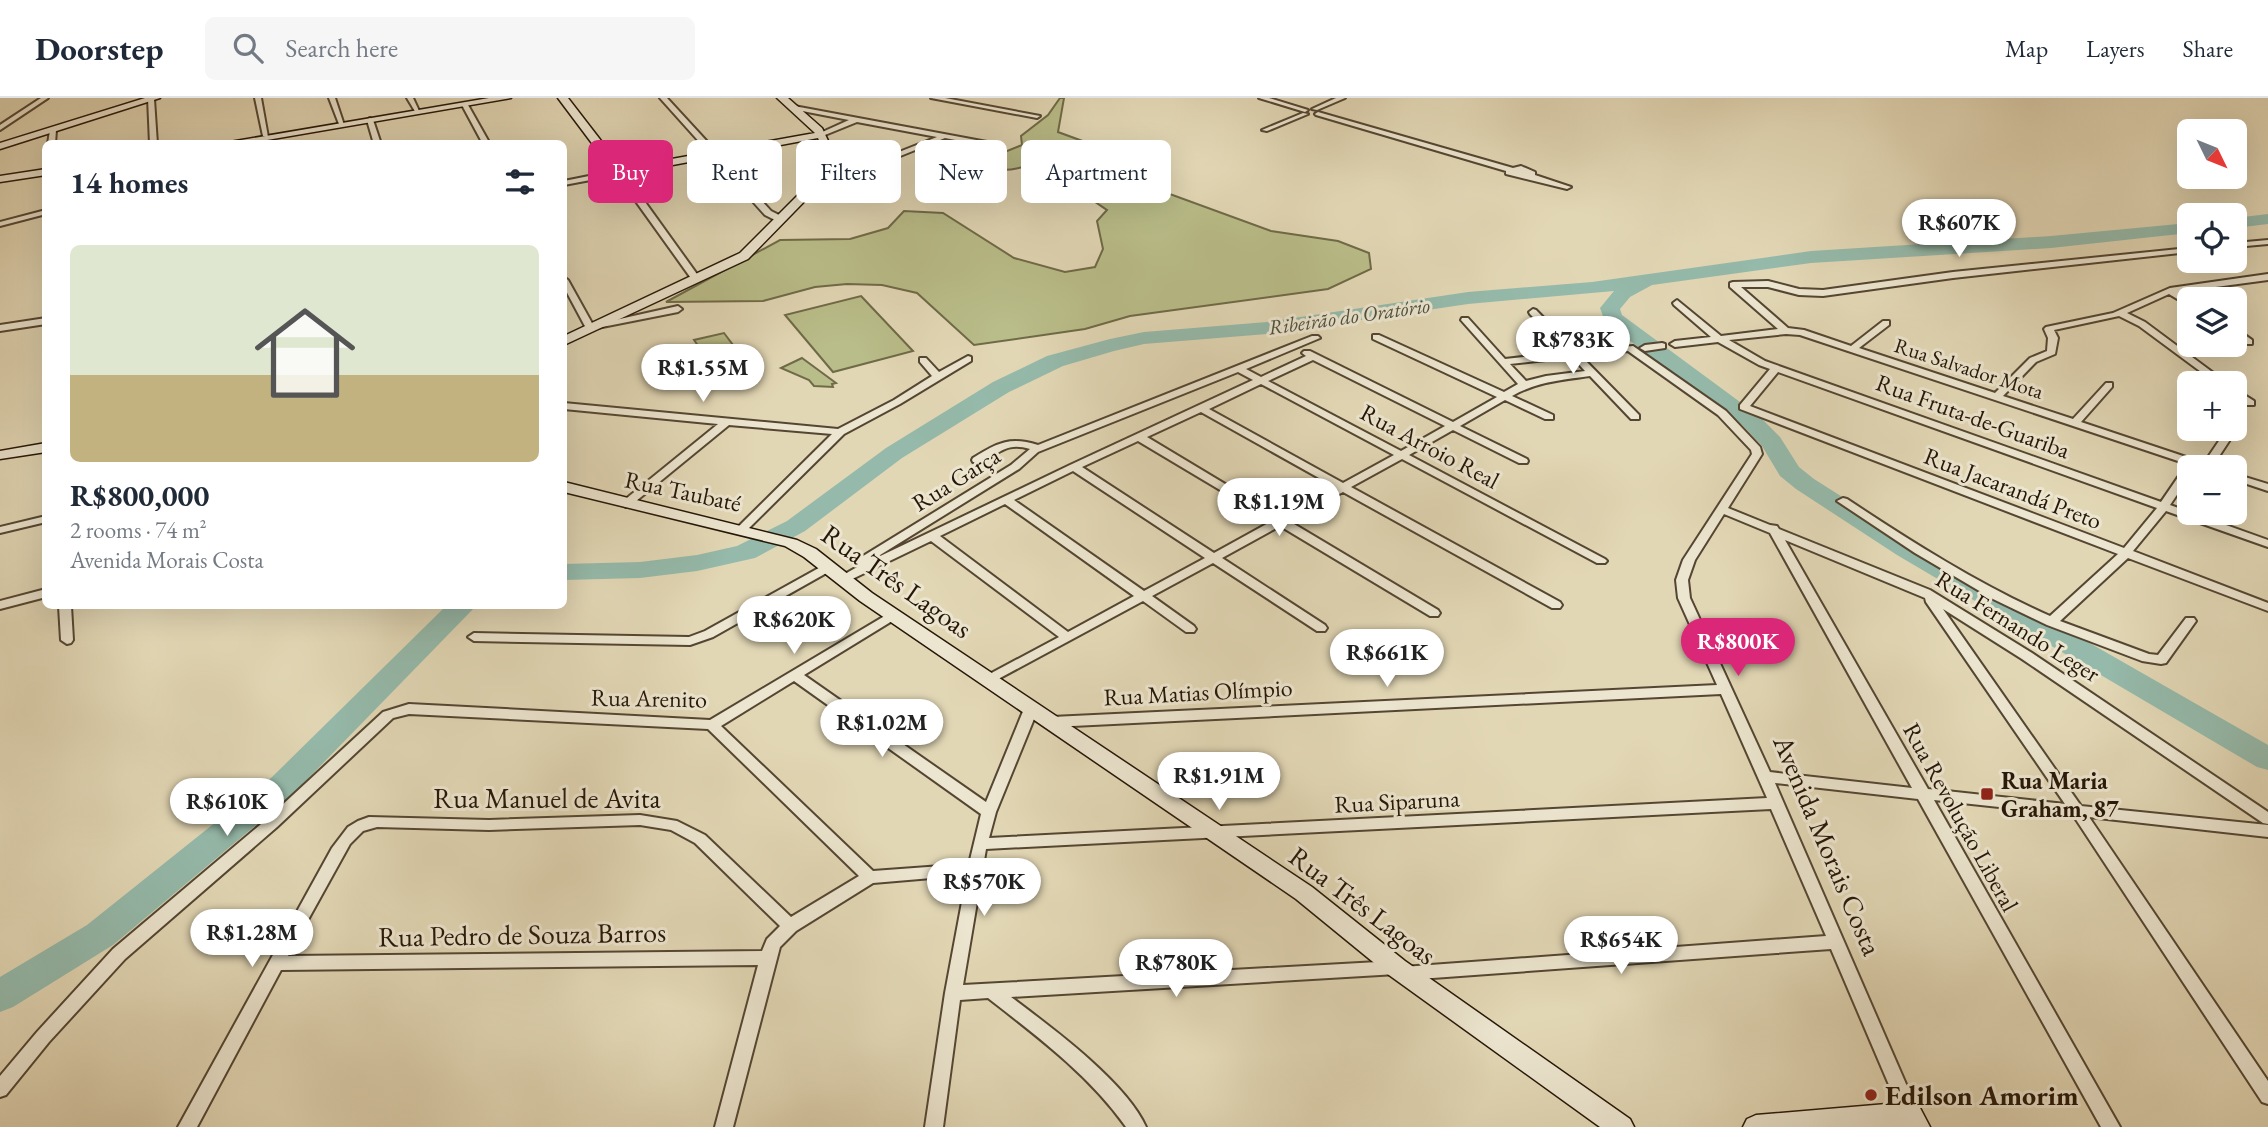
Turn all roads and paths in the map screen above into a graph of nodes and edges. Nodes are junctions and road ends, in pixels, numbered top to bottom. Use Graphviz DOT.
graph roads {
  1 [pos="45,98"];
  2 [pos="258,98"];
  3 [pos="332,98"];
  4 [pos="410,98"];
  5 [pos="506,98"];
  6 [pos="563,98"];
  7 [pos="663,98"];
  8 [pos="782,98"];
  9 [pos="934,98"];
  10 [pos="1262,98"];
  11 [pos="1342,98"];
  12 [pos="153,99"];
  13 [pos="465,104"];
  14 [pos="794,108"];
  15 [pos="418,112"];
  16 [pos="1305,112"];
  17 [pos="1316,112"];
  18 [pos="1037,116"];
  19 [pos="370,120"];
  20 [pos="856,120"];
  21 [pos="342,124"];
  22 [pos="0,128"];
  23 [pos="53,130"];
  24 [pos="1265,130"];
  25 [pos="820,135"];
  26 [pos="266,136"];
  27 [pos="946,136"];
  28 [pos="52,140"];
  29 [pos="154,140"];
  30 [pos="244,140"];
  31 [pos="378,140"];
  32 [pos="485,140"];
  33 [pos="595,140"];
  34 [pos="701,140"];
  35 [pos="822,140"];
  36 [pos="966,140"];
  37 [pos="782,142"];
  38 [pos="0,146"];
  39 [pos="901,154"];
  40 [pos="42,173"];
  41 [pos="588,178"];
  42 [pos="0,179"];
  43 [pos="567,182"];
  44 [pos="1567,187"];
  45 [pos="796,200"];
  46 [pos="641,203"];
  47 [pos="759,203"];
  48 [pos="42,213"];
  49 [pos="778,219"];
  50 [pos="0,224"];
  51 [pos="2268,242"];
  52 [pos="2247,244"];
  53 [pos="2177,251"];
  54 [pos="2268,277"];
  55 [pos="696,279"];
  56 [pos="567,286"];
  57 [pos="2170,291"];
  58 [pos="2177,295"];
  59 [pos="1677,303"];
  60 [pos="678,309"];
  61 [pos="1533,312"];
  62 [pos="2119,313"];
  63 [pos="1465,320"];
  64 [pos="42,322"];
  65 [pos="1886,323"];
  66 [pos="0,328"];
  67 [pos="590,328"];
  68 [pos="1786,331"];
  69 [pos="1376,337"];
  70 [pos="1315,338"];
  71 [pos="1718,338"];
  72 [pos="567,340"];
  73 [pos="1675,344"];
  74 [pos="1662,345"];
  75 [pos="1294,346"];
  76 [pos="1645,348"];
  77 [pos="1851,350"];
  78 [pos="1574,354"];
  79 [pos="1318,358"];
  80 [pos="968,359"];
  81 [pos="923,360"];
  82 [pos="2033,360"];
  83 [pos="1503,362"];
  84 [pos="1776,368"];
  85 [pos="1239,369"];
  86 [pos="2206,371"];
  87 [pos="1591,373"];
  88 [pos="939,378"];
  89 [pos="1262,382"];
  90 [pos="1524,385"];
  91 [pos="2109,385"];
  92 [pos="1505,397"];
  93 [pos="1997,397"];
  94 [pos="2247,401"];
  95 [pos="2250,403"];
  96 [pos="567,406"];
  97 [pos="1202,409"];
  98 [pos="1549,417"];
  99 [pos="1635,418"];
  100 [pos="727,421"];
  101 [pos="2075,423"];
  102 [pos="1455,426"];
  103 [pos="840,432"];
  104 [pos="1139,437"];
  105 [pos="42,448"];
  106 [pos="1035,450"];
  107 [pos="0,455"];
  108 [pos="1402,455"];
  109 [pos="977,460"];
  110 [pos="1523,461"];
  111 [pos="2177,461"];
  112 [pos="1074,467"];
  113 [pos="2247,481"];
  114 [pos="1342,487"];
  115 [pos="2177,487"];
  116 [pos="567,488"];
  117 [pos="2268,488"];
  118 [pos="1006,500"];
  119 [pos="1843,501"];
  120 [pos="626,504"];
  121 [pos="2164,506"];
  122 [pos="1723,510"];
  123 [pos="42,520"];
  124 [pos="1280,520"];
  125 [pos="1773,528"];
  126 [pos="742,529"];
  127 [pos="0,530"];
  128 [pos="932,536"];
  129 [pos="791,543"];
  130 [pos="2268,544"];
  131 [pos="2126,553"];
  132 [pos="1215,557"];
  133 [pos="1601,561"];
  134 [pos="835,575"];
  135 [pos="1926,593"];
  136 [pos="42,594"];
  137 [pos="1144,596"];
  138 [pos="0,605"];
  139 [pos="1556,605"];
  140 [pos="2268,607"];
  141 [pos="65,609"];
  142 [pos="1434,613"];
  143 [pos="893,615"];
  144 [pos="2190,621"];
  145 [pos="2051,622"];
  146 [pos="1321,628"];
  147 [pos="1190,629"];
  148 [pos="474,637"];
  149 [pos="1067,637"];
  150 [pos="67,640"];
  151 [pos="796,676"];
  152 [pos="989,680"];
  153 [pos="1725,689"];
  154 [pos="1031,709"];
  155 [pos="1052,722"];
  156 [pos="712,725"];
  157 [pos="1765,777"];
  158 [pos="1920,792"];
  159 [pos="1775,803"];
  160 [pos="989,812"];
  161 [pos="2078,812"];
  162 [pos="2268,819"];
  163 [pos="2268,831"];
  164 [pos="1215,834"];
  165 [pos="980,844"];
  166 [pos="974,869"];
  167 [pos="870,877"];
  168 [pos="790,926"];
  169 [pos="1835,942"];
  170 [pos="768,958"];
  171 [pos="277,963"];
  172 [pos="1401,970"];
  173 [pos="990,990"];
  174 [pos="953,993"];
  175 [pos="3,1081"];
  176 [pos="2268,1096"];
  177 [pos="1913,1121"];
  178 [pos="187,1127"];
  179 [pos="724,1127"];
  180 [pos="934,1127"];
  181 [pos="1137,1127"];
  182 [pos="1621,1127"];
  183 [pos="1756,1127"];
  184 [pos="2111,1127"];
  1 -- 22 [label="street"];
  2 -- 26 [label="street"];
  3 -- 21 [label="street"];
  4 -- 15 [label="street"];
  5 -- 13 [label="street"];
  6 -- 33 [label="street"];
  7 -- 34 [label="street"];
  8 -- 14 [label="street"];
  9 -- 18 [label="street"];
  10 -- 16 [label="street"];
  11 -- 17 [label="street"];
  12 -- 23 [label="street"];
  12 -- 29 [label="street"];
  13 -- 15 [label="street"];
  13 -- 32 [label="street"];
  14 -- 20 [label="street"];
  14 -- 25 [label="street"];
  15 -- 19 [label="street"];
  16 -- 17 [label="street"];
  16 -- 24 [label="street"];
  17 -- 44 [label="street"];
  19 -- 21 [label="street"];
  19 -- 31 [label="street"];
  20 -- 25 [label="street"];
  20 -- 27 [label="street"];
  21 -- 26 [label="street"];
  23 -- 28 [label="street"];
  23 -- 38 [label="street"];
  25 -- 35 [label="street"];
  25 -- 37 [label="street"];
  26 -- 30 [label="street"];
  27 -- 36 [label="street"];
  27 -- 39 [label="street"];
  40 -- 42 [label="street"];
  41 -- 43 [label="street"];
  45 -- 49 [label="street"];
  46 -- 55 [label="street"];
  47 -- 49 [label="street"];
  48 -- 50 [label="street"];
  49 -- 55 [label="street"];
  51 -- 52 [label="street"];
  53 -- 68 [label="street, Rua Salvador Mota"];
  54 -- 57 [label="street"];
  55 -- 67 [label="street"];
  56 -- 67 [label="street"];
  57 -- 58 [label="street"];
  57 -- 62 [label="street"];
  59 -- 71 [label="street, Rua Fruta-de-Guariba"];
  60 -- 67 [label="street"];
  61 -- 78 [label="street"];
  62 -- 82 [label="street"];
  62 -- 86 [label="street"];
  63 -- 83 [label="street"];
  64 -- 66 [label="street"];
  65 -- 77 [label="street"];
  67 -- 72 [label="street"];
  68 -- 71 [label="street"];
  68 -- 77 [label="street, Rua Salvador Mota"];
  69 -- 92 [label="street"];
  70 -- 75 [label="street"];
  71 -- 73 [label="street"];
  71 -- 84 [label="street, Rua Fruta-de-Guariba"];
  74 -- 76 [label="street"];
  75 -- 79 [label="street"];
  75 -- 85 [label="street"];
  77 -- 93 [label="street, Rua Salvador Mota"];
  78 -- 83 [label="street"];
  78 -- 87 [label="street"];
  78 -- 122 [label="street"];
  79 -- 89 [label="street"];
  79 -- 102 [label="street"];
  80 -- 88 [label="street"];
  81 -- 88 [label="street"];
  82 -- 93 [label="street"];
  83 -- 90 [label="street"];
  84 -- 121 [label="street, Rua Fruta-de-Guariba"];
  84 -- 131 [label="street, Rua Jacarandá Preto"];
  85 -- 89 [label="street, Rua Arroio Real"];
  85 -- 106 [label="street"];
  87 -- 90 [label="street"];
  87 -- 99 [label="street"];
  88 -- 103 [label="street"];
  89 -- 97 [label="street"];
  89 -- 108 [label="street, Rua Arroio Real"];
  90 -- 92 [label="street"];
  91 -- 101 [label="street"];
  92 -- 98 [label="street"];
  92 -- 102 [label="street"];
  93 -- 101 [label="street, Rua Salvador Mota"];
  94 -- 95 [label="street"];
  96 -- 100 [label="street"];
  97 -- 104 [label="street"];
  97 -- 114 [label="street"];
  100 -- 103 [label="street"];
  100 -- 120 [label="street"];
  101 -- 111 [label="street, Rua Salvador Mota"];
  102 -- 108 [label="street"];
  102 -- 110 [label="street"];
  103 -- 126 [label="street"];
  104 -- 112 [label="street"];
  104 -- 124 [label="street"];
  105 -- 107 [label="street"];
  106 -- 109 [label="street, Rua Garça"];
  106 -- 134 [label="street, Rua Garça"];
  108 -- 114 [label="street"];
  108 -- 133 [label="street, Rua Arroio Real"];
  112 -- 118 [label="street"];
  112 -- 132 [label="street"];
  113 -- 117 [label="street"];
  114 -- 124 [label="street"];
  114 -- 139 [label="street"];
  115 -- 121 [label="street"];
  116 -- 120 [label="street, Rua Taubaté"];
  118 -- 128 [label="street"];
  118 -- 137 [label="street"];
  119 -- 145 [label="street"];
  120 -- 126 [label="street, Rua Taubaté"];
  121 -- 130 [label="street, Rua Fruta-de-Guariba"];
  121 -- 131 [label="street"];
  122 -- 125 [label="street, Rua Fernando Leger"];
  122 -- 153 [label="street, Avenida Morais Costa"];
  123 -- 127 [label="street"];
  124 -- 132 [label="street"];
  124 -- 142 [label="street"];
  125 -- 135 [label="street, Rua Fernando Leger"];
  125 -- 158 [label="street, Rua Revolução Liberal"];
  126 -- 129 [label="street, Rua Taubaté"];
  128 -- 134 [label="street"];
  128 -- 149 [label="street"];
  129 -- 134 [label="street, Rua Três Lagoas"];
  131 -- 140 [label="street, Rua Jacarandá Preto"];
  131 -- 145 [label="street"];
  132 -- 137 [label="street"];
  132 -- 146 [label="street"];
  134 -- 143 [label="street, Rua Três Lagoas"];
  134 -- 148 [label="street"];
  135 -- 161 [label="street"];
  135 -- 162 [label="street, Rua Fernando Leger"];
  136 -- 138 [label="street"];
  137 -- 147 [label="street"];
  137 -- 149 [label="street"];
  141 -- 150 [label="street"];
  143 -- 151 [label="street, Rua Arenito"];
  143 -- 152 [label="street, Rua Três Lagoas"];
  144 -- 145 [label="street"];
  149 -- 152 [label="street"];
  151 -- 156 [label="street, Rua Arenito"];
  151 -- 160 [label="street"];
  152 -- 154 [label="street, Rua Três Lagoas"];
  153 -- 155 [label="street, Rua Matias Olímpio"];
  153 -- 157 [label="street, Avenida Morais Costa"];
  154 -- 155 [label="street, Rua Três Lagoas"];
  154 -- 160 [label="street"];
  155 -- 164 [label="street, Rua Três Lagoas"];
  156 -- 167 [label="street"];
  156 -- 175 [label="street, Rua Arenito"];
  157 -- 158 [label="street"];
  157 -- 159 [label="street, Avenida Morais Costa"];
  158 -- 161 [label="street"];
  158 -- 184 [label="street, Rua Revolução Liberal"];
  159 -- 164 [label="street, Rua Siparuna"];
  159 -- 169 [label="street, Avenida Morais Costa"];
  160 -- 165 [label="street"];
  161 -- 163 [label="street"];
  161 -- 176 [label="street"];
  164 -- 165 [label="street, Rua Siparuna"];
  164 -- 172 [label="street, Rua Três Lagoas"];
  165 -- 166 [label="street"];
  166 -- 167 [label="street"];
  166 -- 174 [label="street"];
  167 -- 168 [label="street"];
  168 -- 170 [label="street"];
  168 -- 171 [label="street, Rua Manuel de Avita"];
  169 -- 172 [label="street"];
  169 -- 177 [label="street, Avenida Morais Costa"];
  170 -- 171 [label="street, Rua Pedro de Souza Barros"];
  170 -- 179 [label="street"];
  171 -- 178 [label="street"];
  172 -- 173 [label="street"];
  172 -- 182 [label="street, Rua Três Lagoas"];
  173 -- 174 [label="street"];
  173 -- 181 [label="street"];
  174 -- 180 [label="street"];
  177 -- 183 [label="street"];
}
